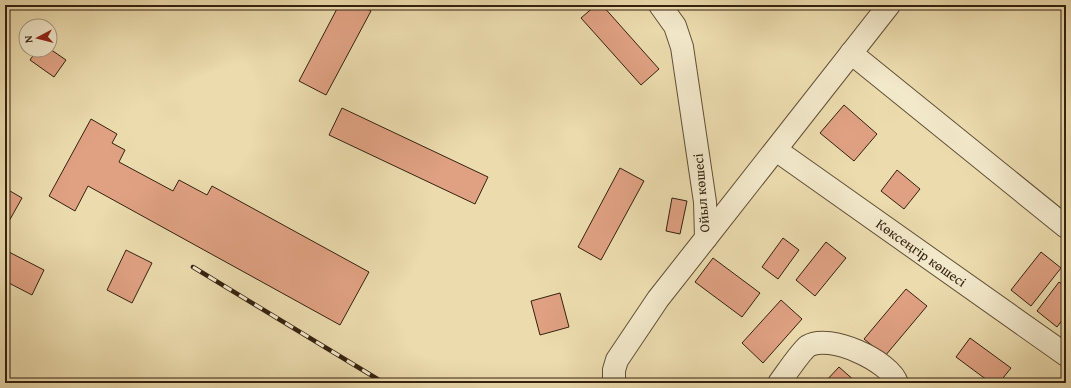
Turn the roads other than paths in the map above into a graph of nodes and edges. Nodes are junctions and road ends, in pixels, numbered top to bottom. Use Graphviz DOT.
graph roads {
  1 [pos="660,5"];
  2 [pos="889,5"];
  3 [pos="852,53"];
  4 [pos="776,150"];
  5 [pos="1066,227"];
  6 [pos="706,238"];
  7 [pos="1066,356"];
  8 [pos="896,382"];
  9 [pos="614,383"];
  10 [pos="779,383"];
  1 -- 6 [label="street, Ойыл көшесі"];
  2 -- 3 [label="street"];
  3 -- 4 [label="street"];
  3 -- 5 [label="street"];
  4 -- 6 [label="street"];
  4 -- 7 [label="street, Көксеңгір көшесі"];
  6 -- 9 [label="street, Ойыл көшесі"];
  8 -- 10 [label="street"];
}
